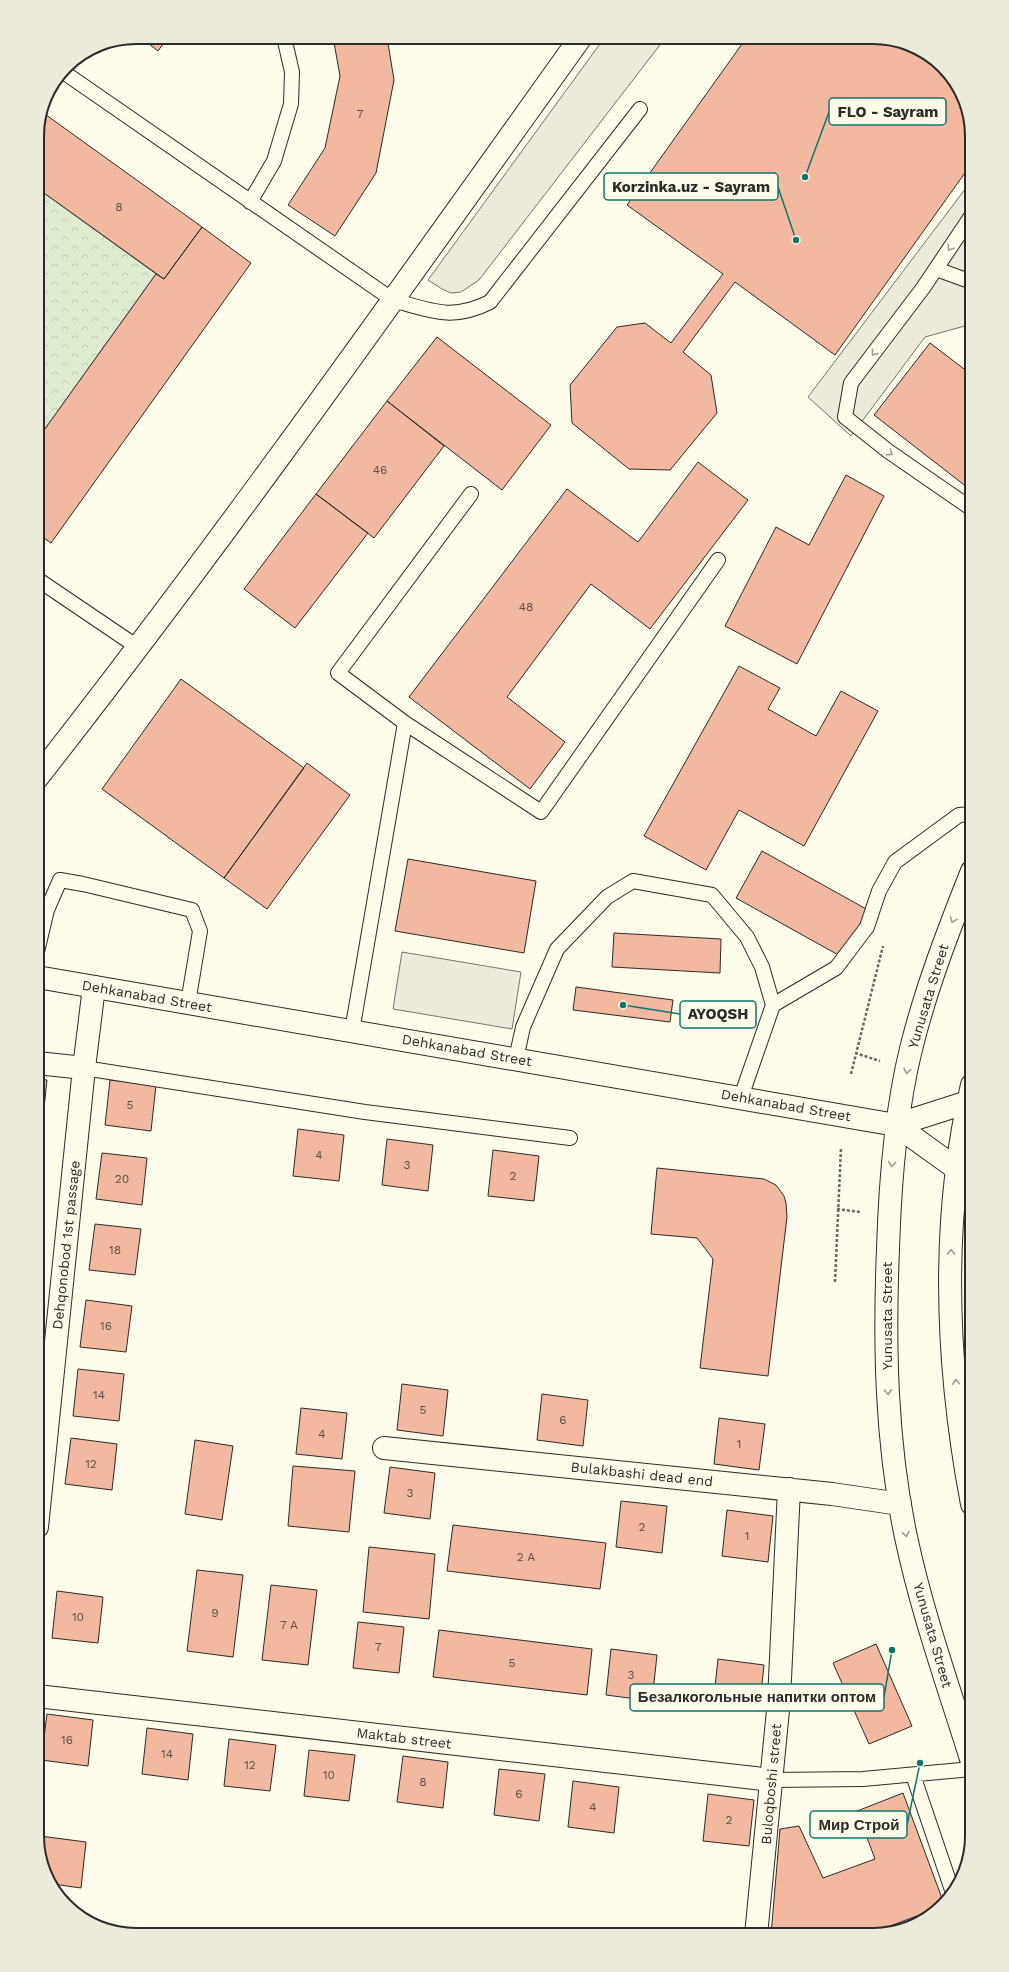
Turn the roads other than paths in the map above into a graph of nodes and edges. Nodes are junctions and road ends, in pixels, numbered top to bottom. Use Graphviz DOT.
graph roads {
  1 [pos="286,44"];
  2 [pos="576,44"];
  3 [pos="67,75"];
  4 [pos="640,109"];
  5 [pos="250,202"];
  6 [pos="965,225"];
  7 [pos="936,268"];
  8 [pos="965,279"];
  9 [pos="393,300"];
  10 [pos="471,494"];
  11 [pos="965,504"];
  12 [pos="718,560"];
  13 [pos="44,584"];
  14 [pos="139,648"];
  15 [pos="405,723"];
  16 [pos="44,769"];
  17 [pos="965,814"];
  18 [pos="965,888"];
  19 [pos="44,923"];
  20 [pos="44,978"];
  21 [pos="94,987"];
  22 [pos="188,1003"];
  23 [pos="773,1005"];
  24 [pos="352,1031"];
  25 [pos="516,1059"];
  26 [pos="44,1064"];
  27 [pos="84,1068"];
  28 [pos="965,1095"];
  29 [pos="741,1097"];
  30 [pos="896,1125"];
  31 [pos="570,1138"];
  32 [pos="965,1157"];
  33 [pos="964,1170"];
  34 [pos="384,1448"];
  35 [pos="965,1458"];
  36 [pos="44,1465"];
  37 [pos="789,1489"];
  38 [pos="900,1504"];
  39 [pos="44,1697"];
  40 [pos="965,1739"];
  41 [pos="965,1771"];
  42 [pos="913,1775"];
  43 [pos="772,1780"];
  44 [pos="950,1885"];
  45 [pos="757,1928"];
  1 -- 5 [label="lane"];
  2 -- 9 [label="street"];
  3 -- 5 [label="lane"];
  4 -- 9 [label="lane"];
  5 -- 9 [label="lane"];
  6 -- 7 [label="lane, one-way"];
  7 -- 8 [label="lane"];
  7 -- 11 [label="lane, one-way"];
  9 -- 14 [label="street"];
  10 -- 15 [label="lane"];
  12 -- 15 [label="lane"];
  13 -- 14 [label="lane"];
  14 -- 16 [label="street"];
  15 -- 24 [label="lane"];
  17 -- 23 [label="lane"];
  18 -- 30 [label="street, Yunusata Street, one-way"];
  19 -- 22 [label="lane"];
  20 -- 21 [label="street, Dehkanabad Street"];
  21 -- 22 [label="street, Dehkanabad Street"];
  21 -- 27 [label="street, Dehqonobod 1st passage"];
  22 -- 24 [label="street, Dehkanabad Street"];
  23 -- 25 [label="lane"];
  23 -- 29 [label="lane"];
  24 -- 25 [label="street, Dehkanabad Street"];
  25 -- 29 [label="street, Dehkanabad Street"];
  26 -- 27 [label="street"];
  27 -- 31 [label="lane"];
  27 -- 36 [label="street, Dehqonobod 1st passage"];
  28 -- 30 [label="street"];
  29 -- 30 [label="street, Dehkanabad Street"];
  30 -- 33 [label="street"];
  30 -- 38 [label="street, Yunusata Street, one-way"];
  32 -- 33 [label="street"];
  35 -- 33 [label="street, one-way"];
  34 -- 37 [label="street, Bulakbashi dead end"];
  37 -- 38 [label="street, Bulakbashi dead end"];
  37 -- 43 [label="street, Buloqboshi street"];
  38 -- 40 [label="street, Yunusata Street, one-way"];
  39 -- 43 [label="street, Maktab street"];
  41 -- 42 [label="lane"];
  42 -- 43 [label="lane"];
  42 -- 44 [label="lane"];
  43 -- 45 [label="street, Buloqboshi street"];
}
